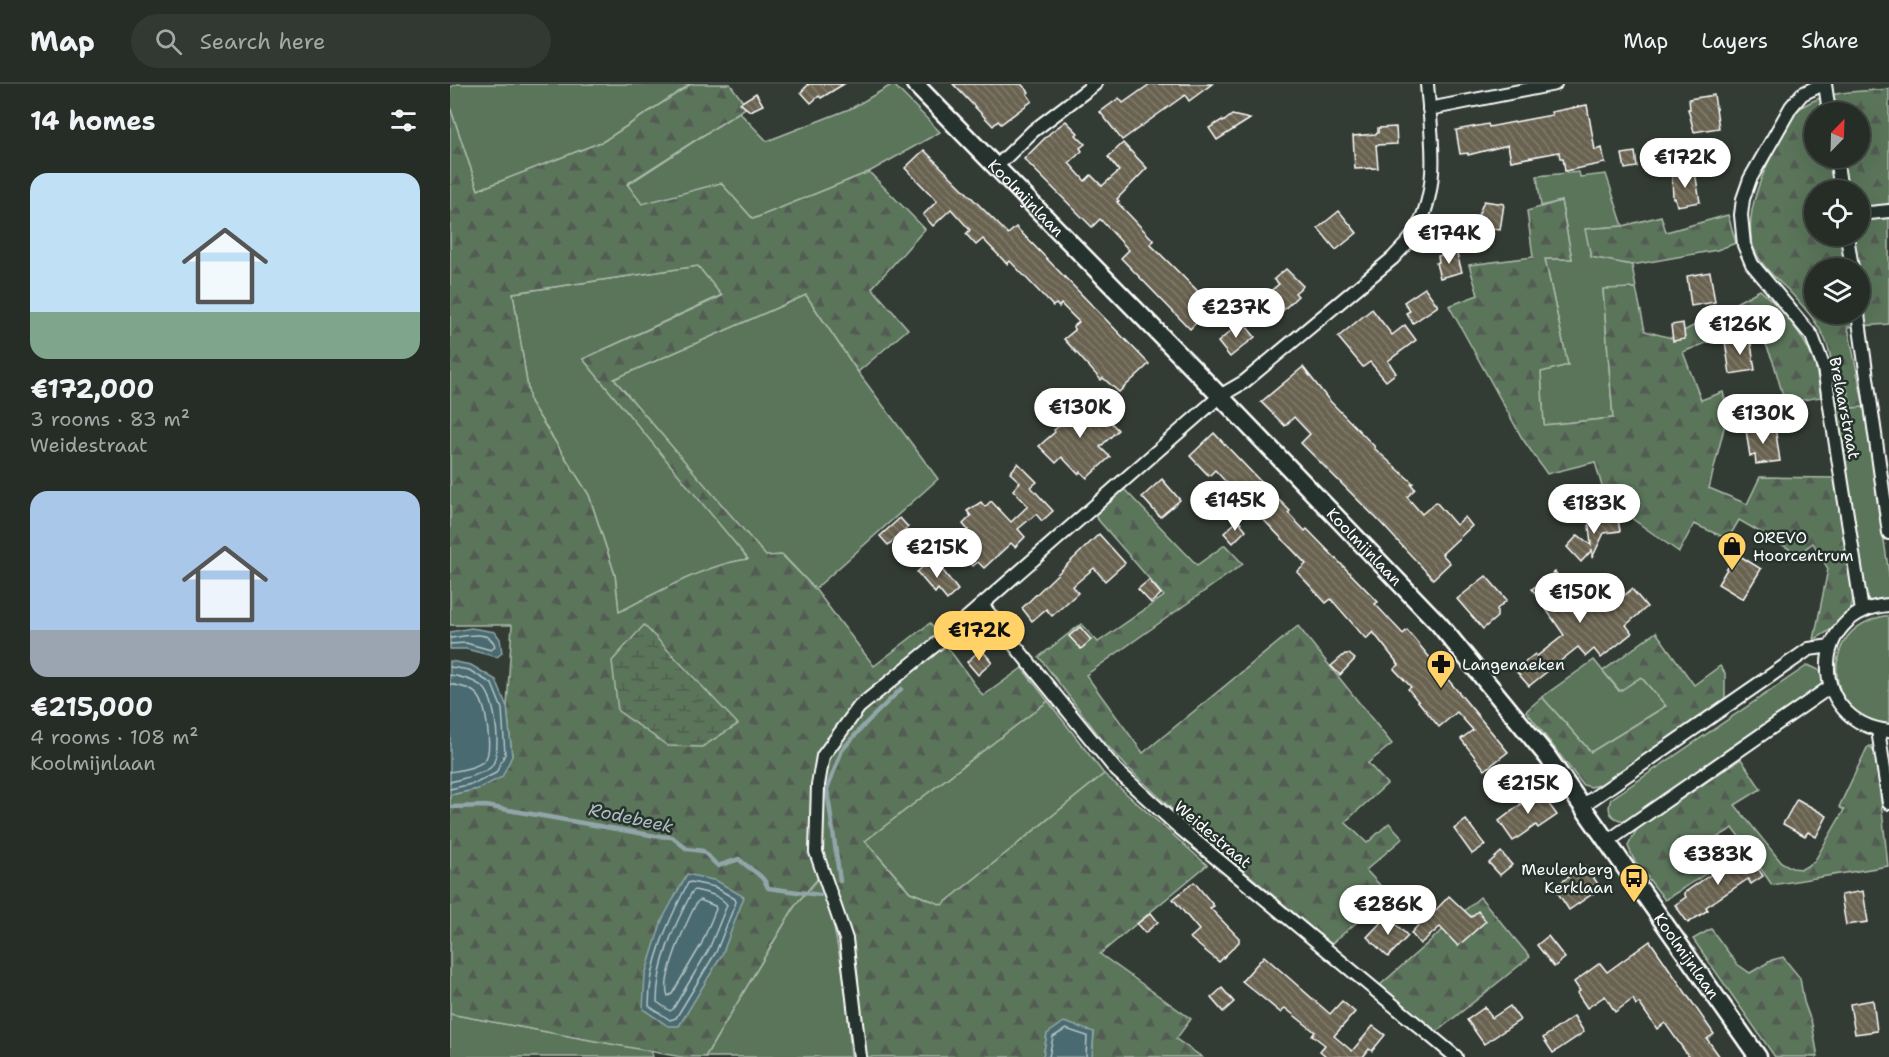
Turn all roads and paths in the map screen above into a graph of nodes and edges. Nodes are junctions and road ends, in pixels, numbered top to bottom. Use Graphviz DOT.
graph roads {
  1 [pos="915,84"];
  2 [pos="1095,84"];
  3 [pos="1427,84"];
  4 [pos="1555,84"];
  5 [pos="1824,84"];
  6 [pos="1828,102"];
  7 [pos="1429,109"];
  8 [pos="996,167"];
  9 [pos="1889,211"];
  10 [pos="1870,213"];
  11 [pos="1859,324"];
  12 [pos="1220,396"];
  13 [pos="1889,430"];
  14 [pos="1875,432"];
  15 [pos="1889,533"];
  16 [pos="982,605"];
  17 [pos="1889,605"];
  18 [pos="1862,611"];
  19 [pos="1831,646"];
  20 [pos="1830,687"];
  21 [pos="1883,731"];
  22 [pos="1889,803"];
  23 [pos="1582,806"];
  24 [pos="1608,841"];
  25 [pos="860,1057"];
  26 [pos="1456,1057"];
  27 [pos="1758,1057"];
  1 -- 8 [label="street, Koolmijnlaan"];
  2 -- 8 [label="street"];
  3 -- 7 [label="street"];
  4 -- 7 [label="street"];
  5 -- 6 [label="street, Brelaarstraat"];
  5 -- 18 [label="street, Brelaarstraat"];
  7 -- 12 [label="street"];
  8 -- 12 [label="street, Koolmijnlaan"];
  9 -- 10 [label="street"];
  11 -- 14 [label="street, Brelaarstraat"];
  12 -- 16 [label="street"];
  12 -- 23 [label="street, Koolmijnlaan"];
  13 -- 14 [label="street"];
  14 -- 15 [label="street, Brelaarstraat"];
  16 -- 25 [label="street"];
  16 -- 26 [label="street, Weidestraat"];
  17 -- 18 [label="street"];
  18 -- 19 [label="street"];
  19 -- 20 [label="street"];
  19 -- 23 [label="street"];
  20 -- 21 [label="street"];
  20 -- 24 [label="street"];
  21 -- 22 [label="street"];
  23 -- 24 [label="street, Koolmijnlaan"];
  24 -- 27 [label="street, Koolmijnlaan"];
}
